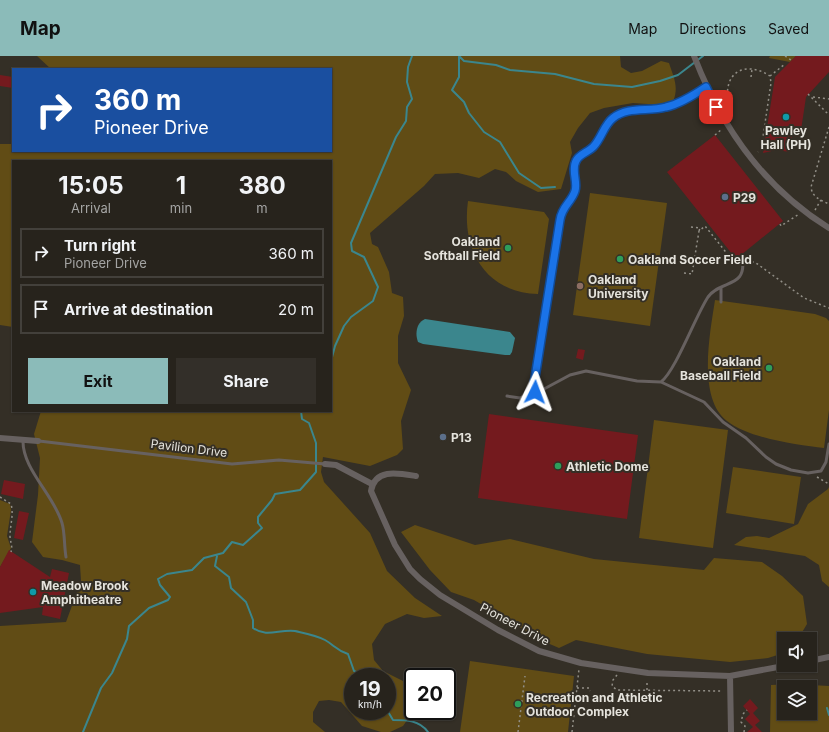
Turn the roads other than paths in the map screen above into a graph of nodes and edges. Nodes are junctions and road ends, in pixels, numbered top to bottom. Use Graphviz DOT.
graph roads {
  1 [pos="694,56"];
  2 [pos="706,87"];
  3 [pos="829,228"];
  4 [pos="742,257"];
  5 [pos="721,287"];
  6 [pos="721,302"];
  7 [pos="660,382"];
  8 [pos="535,392"];
  9 [pos="507,396"];
  10 [pos="0,438"];
  11 [pos="23,440"];
  12 [pos="38,441"];
  13 [pos="829,444"];
  14 [pos="325,464"];
  15 [pos="416,476"];
  16 [pos="372,484"];
  17 [pos="66,557"];
  18 [pos="829,657"];
  19 [pos="817,660"];
  20 [pos="777,667"];
  21 [pos="730,676"];
  22 [pos="731,732"];
  1 -- 2 [label="street"];
  2 -- 3 [label="street"];
  2 -- 8 [label="lane"];
  4 -- 5 [label="lane"];
  5 -- 6 [label="lane"];
  5 -- 7 [label="lane"];
  7 -- 8 [label="lane"];
  7 -- 13 [label="lane"];
  8 -- 9 [label="lane"];
  10 -- 11 [label="street, Pavilion Drive"];
  11 -- 12 [label="street, Pavilion Drive"];
  11 -- 17 [label="lane"];
  12 -- 14 [label="lane, Pavilion Drive"];
  14 -- 16 [label="street, Pavilion Drive"];
  15 -- 16 [label="street"];
  16 -- 21 [label="street, Pioneer Drive"];
  18 -- 19 [label="street"];
  20 -- 21 [label="street, Pioneer Drive"];
  21 -- 22 [label="street"];
}
